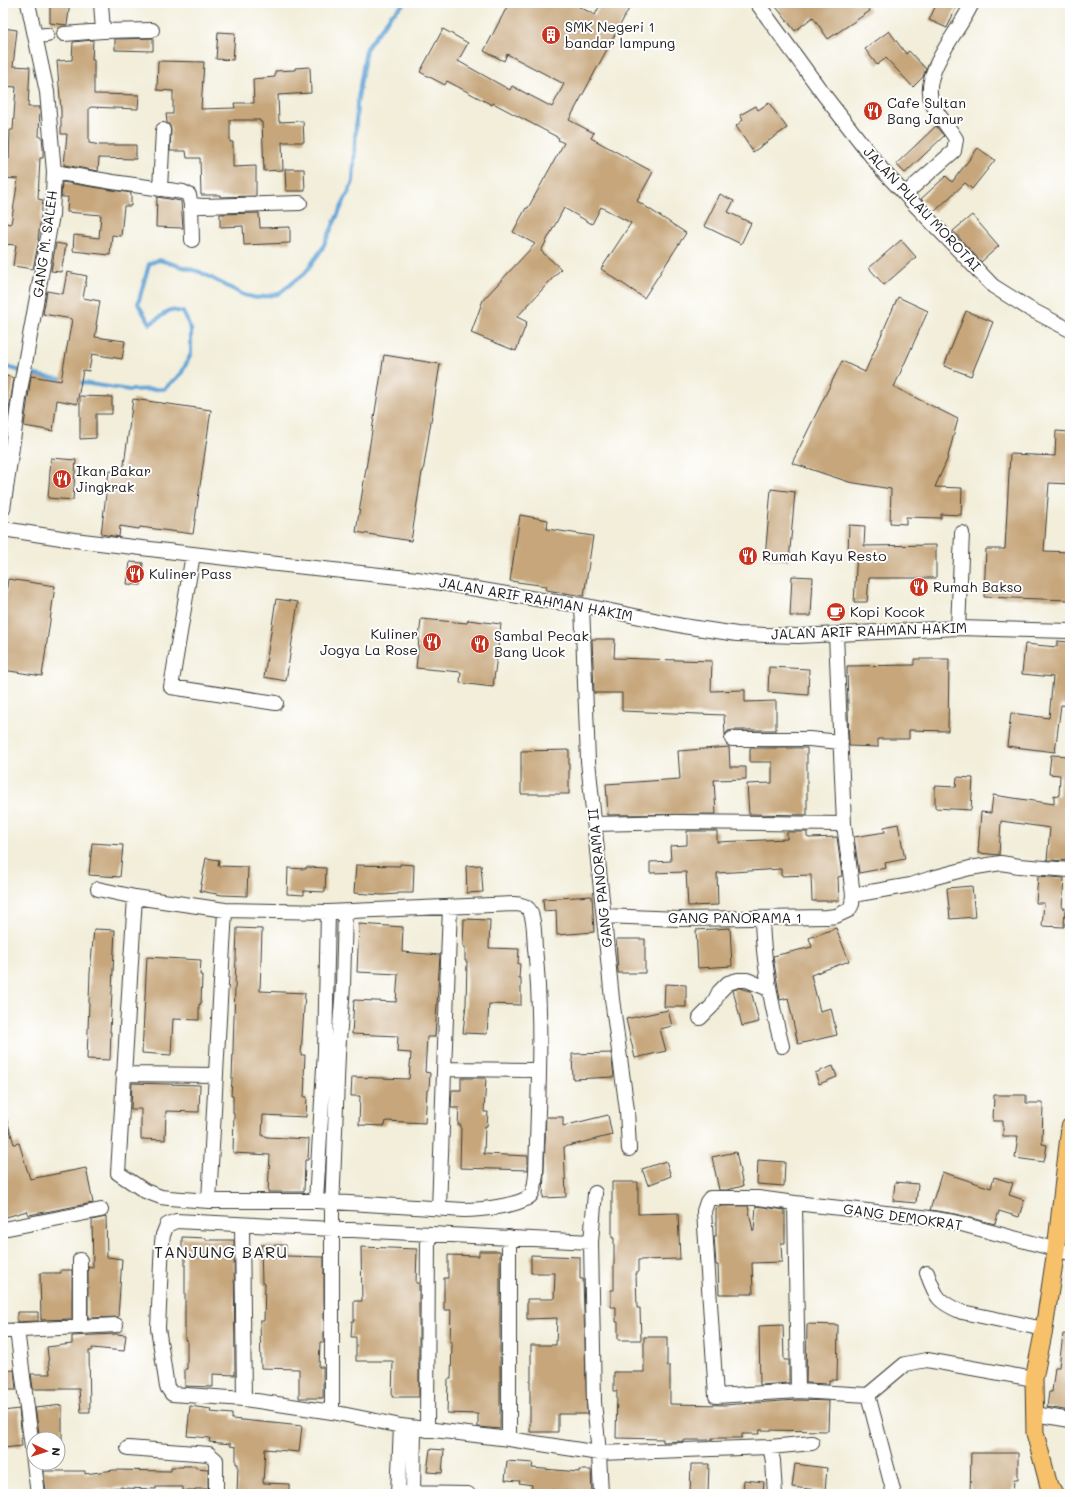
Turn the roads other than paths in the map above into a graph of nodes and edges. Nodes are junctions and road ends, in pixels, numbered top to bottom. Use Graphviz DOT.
graph roads {
  1 [pos="28,3"];
  2 [pos="101,3"];
  3 [pos="757,3"];
  4 [pos="972,3"];
  5 [pos="152,30"];
  6 [pos="102,31"];
  7 [pos="64,34"];
  8 [pos="162,130"];
  9 [pos="54,172"];
  10 [pos="160,189"];
  11 [pos="905,194"];
  12 [pos="300,204"];
  13 [pos="191,205"];
  14 [pos="192,240"];
  15 [pos="1070,330"];
  16 [pos="3,509"];
  17 [pos="3,529"];
  18 [pos="962,533"];
  19 [pos="192,554"];
  20 [pos="582,605"];
  21 [pos="958,628"];
  22 [pos="1070,631"];
  23 [pos="836,635"];
  24 [pos="276,703"];
  25 [pos="732,739"];
  26 [pos="841,742"];
  27 [pos="594,824"];
  28 [pos="844,824"];
  29 [pos="1070,870"];
  30 [pos="98,889"];
  31 [pos="853,895"];
  32 [pos="135,897"];
  33 [pos="450,907"];
  34 [pos="225,910"];
  35 [pos="328,912"];
  36 [pos="345,912"];
  37 [pos="604,916"];
  38 [pos="762,918"];
  39 [pos="769,989"];
  40 [pos="700,1018"];
  41 [pos="782,1046"];
  42 [pos="444,1070"];
  43 [pos="538,1070"];
  44 [pos="123,1074"];
  45 [pos="215,1075"];
  46 [pos="1070,1127"];
  47 [pos="629,1149"];
  48 [pos="596,1193"];
  49 [pos="209,1201"];
  50 [pos="316,1201"];
  51 [pos="795,1203"];
  52 [pos="439,1209"];
  53 [pos="101,1210"];
  54 [pos="332,1216"];
  55 [pos="242,1225"];
  56 [pos="3,1228"];
  57 [pos="428,1234"];
  58 [pos="509,1237"];
  59 [pos="591,1242"];
  60 [pos="1063,1252"];
  61 [pos="80,1260"];
  62 [pos="927,1274"];
  63 [pos="116,1325"];
  64 [pos="80,1326"];
  65 [pos="1044,1329"];
  66 [pos="17,1330"];
  67 [pos="3,1331"];
  68 [pos="1034,1379"];
  69 [pos="798,1391"];
  70 [pos="868,1394"];
  71 [pos="244,1399"];
  72 [pos="332,1412"];
  73 [pos="1035,1414"];
  74 [pos="1070,1420"];
  75 [pos="414,1428"];
  76 [pos="30,1431"];
  77 [pos="509,1439"];
  78 [pos="812,1443"];
  79 [pos="128,1448"];
  80 [pos="770,1448"];
  81 [pos="599,1453"];
  82 [pos="35,1471"];
  83 [pos="398,1493"];
  84 [pos="413,1493"];
  85 [pos="38,1494"];
  86 [pos="216,1494"];
  87 [pos="468,1494"];
  88 [pos="601,1494"];
  89 [pos="775,1494"];
  90 [pos="894,1494"];
  91 [pos="1054,1494"];
  1 -- 9 [label="street, GANG M. SALEH"];
  2 -- 6 [label="street"];
  3 -- 11 [label="street, JALAN PULAU MOROTAI"];
  4 -- 11 [label="street"];
  5 -- 6 [label="street"];
  6 -- 7 [label="street"];
  8 -- 10 [label="street"];
  9 -- 10 [label="street"];
  9 -- 16 [label="street, GANG M. SALEH"];
  10 -- 13 [label="street"];
  11 -- 15 [label="street, JALAN PULAU MOROTAI"];
  12 -- 13 [label="street"];
  13 -- 14 [label="street"];
  17 -- 19 [label="street, JALAN ARIF RAHMAN HAKIM"];
  18 -- 21 [label="street"];
  19 -- 20 [label="street, JALAN ARIF RAHMAN HAKIM"];
  19 -- 24 [label="street"];
  20 -- 23 [label="street, JALAN ARIF RAHMAN HAKIM"];
  20 -- 27 [label="street, GANG PANORAMA II"];
  21 -- 22 [label="street, JALAN ARIF RAHMAN HAKIM"];
  21 -- 23 [label="street, JALAN ARIF RAHMAN HAKIM"];
  23 -- 26 [label="street"];
  25 -- 26 [label="street"];
  26 -- 28 [label="street"];
  27 -- 28 [label="street"];
  27 -- 37 [label="street, GANG PANORAMA II"];
  28 -- 31 [label="street"];
  29 -- 31 [label="street"];
  30 -- 32 [label="street"];
  31 -- 38 [label="street, GANG PANORAMA 1"];
  32 -- 34 [label="street"];
  32 -- 44 [label="street"];
  33 -- 36 [label="street"];
  33 -- 42 [label="street"];
  33 -- 43 [label="street"];
  34 -- 35 [label="street"];
  34 -- 45 [label="street"];
  35 -- 36 [label="street"];
  35 -- 50 [label="street"];
  36 -- 54 [label="street"];
  37 -- 38 [label="street, GANG PANORAMA 1"];
  37 -- 47 [label="street, GANG PANORAMA II"];
  38 -- 39 [label="street"];
  39 -- 40 [label="street"];
  39 -- 41 [label="street"];
  42 -- 43 [label="street"];
  42 -- 52 [label="street"];
  43 -- 52 [label="street"];
  44 -- 45 [label="street"];
  44 -- 49 [label="street"];
  45 -- 49 [label="street"];
  46 -- 60 [label="main road"];
  48 -- 59 [label="street"];
  49 -- 50 [label="street"];
  50 -- 54 [label="street"];
  51 -- 60 [label="street, GANG DEMOKRAT"];
  51 -- 69 [label="street"];
  51 -- 69 [label="street, GANG DEMOKRAT"];
  52 -- 54 [label="street"];
  53 -- 56 [label="street"];
  54 -- 55 [label="street"];
  54 -- 57 [label="street"];
  54 -- 72 [label="street"];
  55 -- 71 [label="street"];
  55 -- 71 [label="street"];
  57 -- 58 [label="street"];
  57 -- 75 [label="street"];
  58 -- 59 [label="street"];
  58 -- 77 [label="street"];
  59 -- 81 [label="street"];
  60 -- 65 [label="main road"];
  61 -- 64 [label="street"];
  62 -- 65 [label="street"];
  63 -- 64 [label="street"];
  64 -- 66 [label="street"];
  65 -- 68 [label="main road"];
  66 -- 67 [label="street"];
  66 -- 76 [label="street"];
  68 -- 70 [label="street"];
  68 -- 73 [label="main road"];
  69 -- 70 [label="street"];
  70 -- 90 [label="street"];
  71 -- 72 [label="street"];
  72 -- 75 [label="street"];
  73 -- 74 [label="street"];
  73 -- 91 [label="main road"];
  75 -- 77 [label="street"];
  75 -- 83 [label="street"];
  75 -- 84 [label="street"];
  77 -- 81 [label="street"];
  78 -- 80 [label="street"];
  79 -- 86 [label="street"];
  80 -- 81 [label="street"];
  80 -- 89 [label="street"];
  81 -- 88 [label="street"];
  82 -- 85 [label="street"];
  83 -- 84 [label="street"];
  84 -- 87 [label="street"];
}
